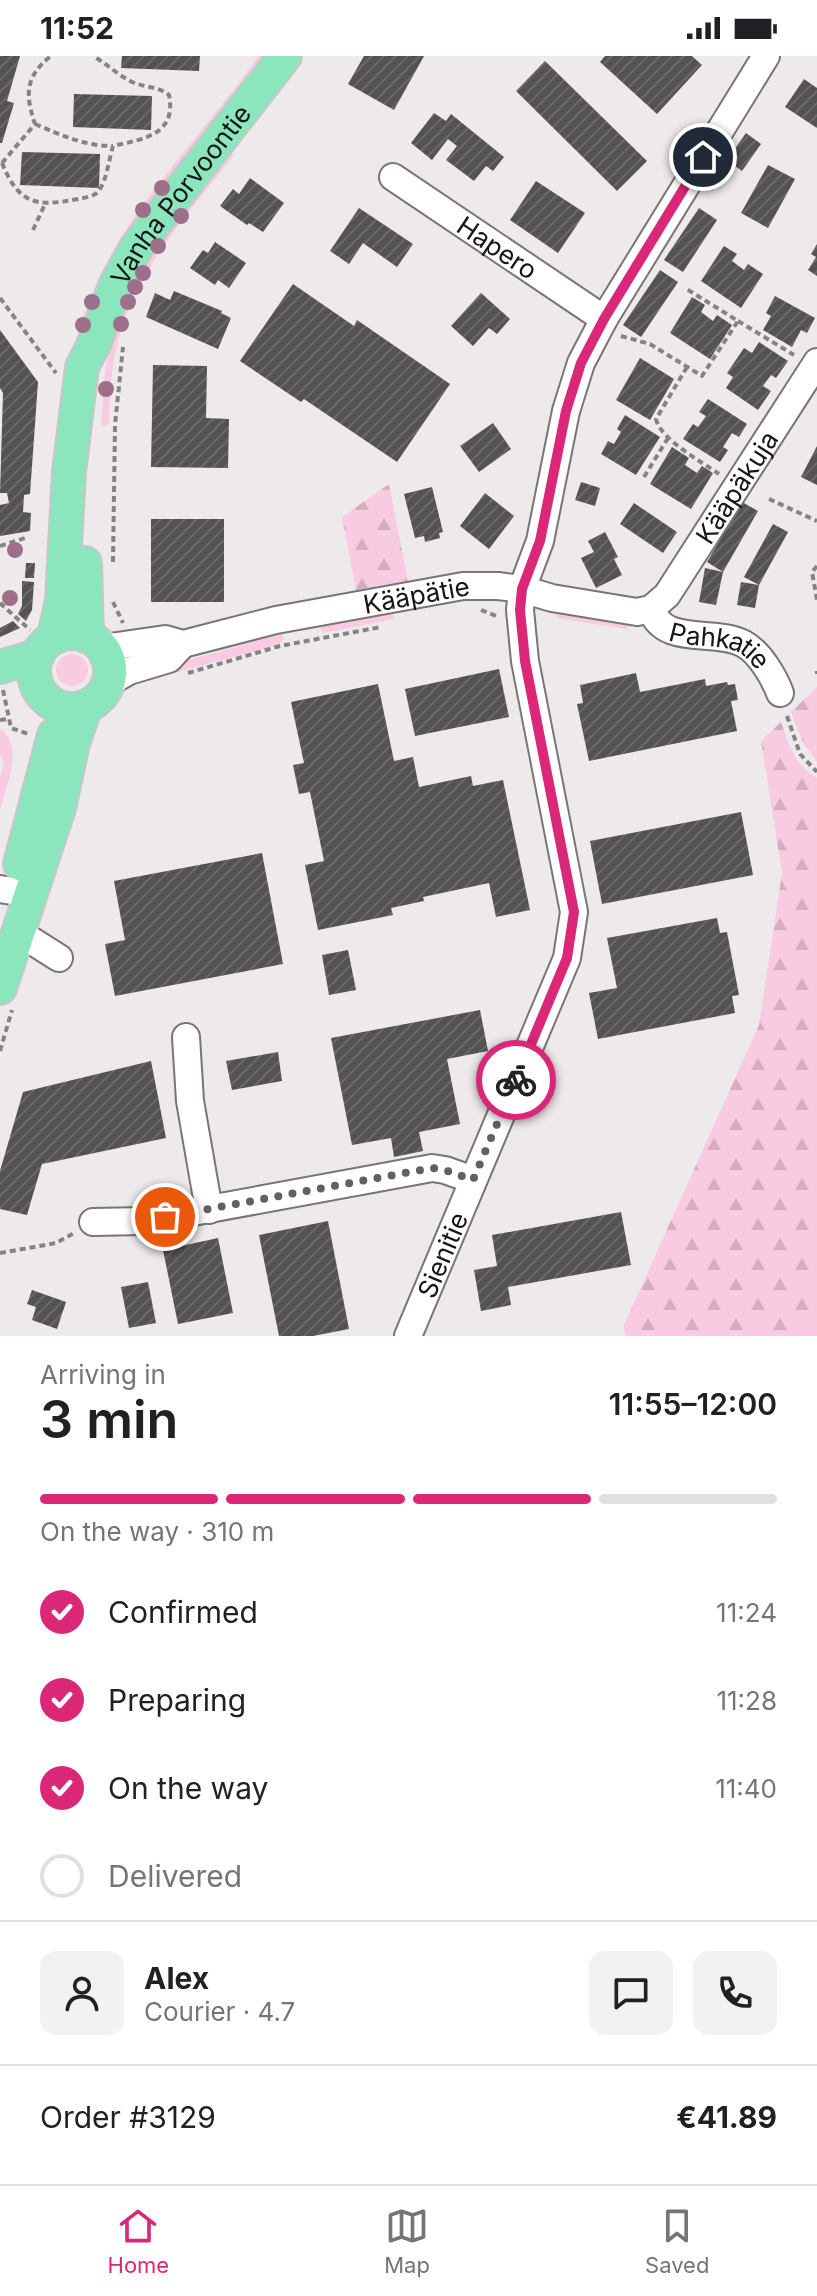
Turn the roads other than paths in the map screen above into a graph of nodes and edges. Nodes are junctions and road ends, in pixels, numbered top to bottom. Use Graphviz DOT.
graph roads {
  1 [pos="285,56"];
  2 [pos="766,56"];
  3 [pos="393,177"];
  4 [pos="610,326"];
  5 [pos="109,343"];
  6 [pos="815,364"];
  7 [pos="522,589"];
  8 [pos="651,609"];
  9 [pos="95,642"];
  10 [pos="183,644"];
  11 [pos="43,663"];
  12 [pos="0,667"];
  13 [pos="108,683"];
  14 [pos="780,693"];
  15 [pos="4,704"];
  16 [pos="86,706"];
  17 [pos="6,890"];
  18 [pos="9,933"];
  19 [pos="59,958"];
  20 [pos="0,988"];
  21 [pos="186,1037"];
  22 [pos="473,1180"];
  23 [pos="209,1210"];
  24 [pos="93,1222"];
  25 [pos="408,1336"];
  1 -- 5 [label="main road, Vanha Porvoontie"];
  2 -- 4 [label="street, Sienitie"];
  3 -- 4 [label="street, Hapero"];
  4 -- 7 [label="street, Sienitie"];
  5 -- 9 [label="main road, Vanha Porvoontie"];
  5 -- 11 [label="main road, Vanha Porvoontie"];
  6 -- 8 [label="street, Kääpäkuja"];
  7 -- 8 [label="street, Kääpätie"];
  7 -- 10 [label="street, Kääpätie"];
  7 -- 22 [label="street, Sienitie"];
  8 -- 14 [label="street, Pahkatie"];
  9 -- 10 [label="street, Kääpätie"];
  9 -- 11 [label="main road"];
  9 -- 13 [label="main road"];
  10 -- 13 [label="street, Kääpätie"];
  11 -- 12 [label="main road"];
  11 -- 15 [label="main road"];
  11 -- 16 [label="main road"];
  11 -- 17 [label="main road, Vanha Porvoontie"];
  13 -- 16 [label="main road"];
  16 -- 18 [label="main road, Vanha Porvoontie"];
  17 -- 18 [label="main road, Vanha Porvoontie"];
  18 -- 19 [label="street"];
  18 -- 20 [label="main road, Vanha Porvoontie"];
  21 -- 23 [label="street"];
  22 -- 23 [label="street"];
  22 -- 25 [label="street, Sienitie"];
  23 -- 24 [label="street"];
}
